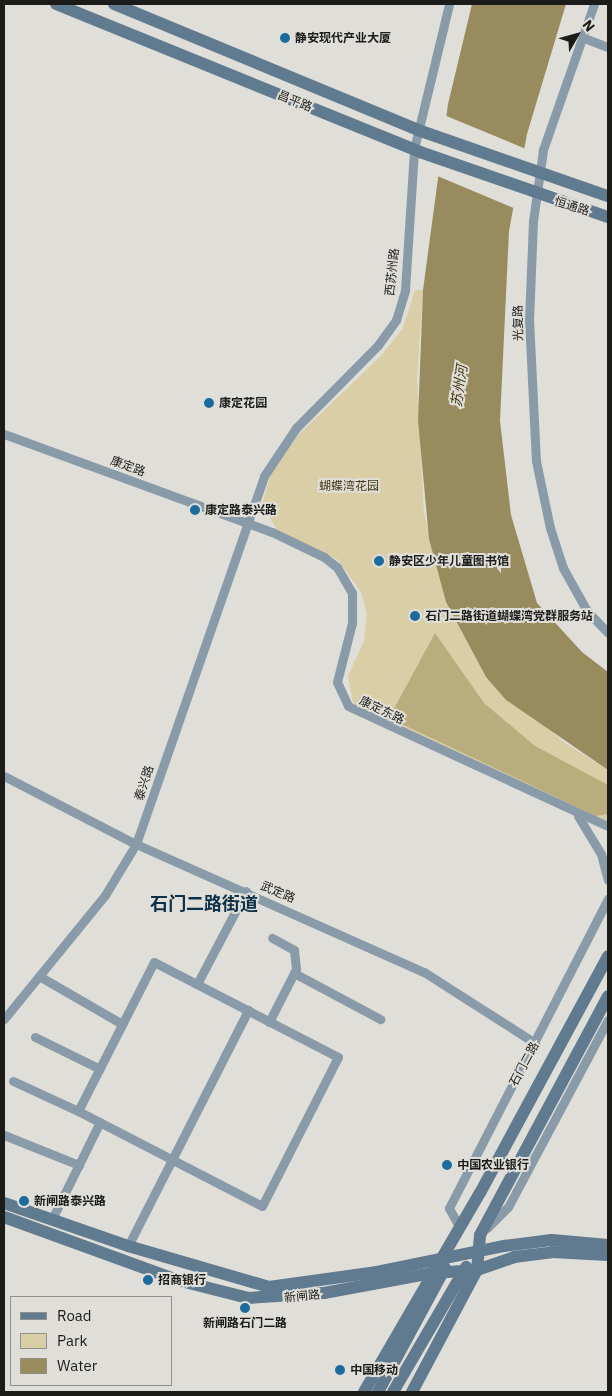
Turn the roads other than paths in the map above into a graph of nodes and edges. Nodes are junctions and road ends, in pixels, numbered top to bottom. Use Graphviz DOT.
graph roads {
  1 [pos="56,4"];
  2 [pos="114,4"];
  3 [pos="449,4"];
  4 [pos="594,4"];
  5 [pos="584,38"];
  6 [pos="608,47"];
  7 [pos="418,130"];
  8 [pos="414,149"];
  9 [pos="534,173"];
  10 [pos="530,193"];
  11 [pos="608,196"];
  12 [pos="608,217"];
  13 [pos="4,434"];
  14 [pos="244,522"];
  15 [pos="608,633"];
  16 [pos="4,776"];
  17 [pos="578,816"];
  18 [pos="608,826"];
  19 [pos="136,844"];
  20 [pos="608,880"];
  21 [pos="246,892"];
  22 [pos="608,899"];
  23 [pos="605,918"];
  24 [pos="272,938"];
  25 [pos="608,956"];
  26 [pos="294,973"];
  27 [pos="38,976"];
  28 [pos="197,984"];
  29 [pos="608,996"];
  30 [pos="248,1010"];
  31 [pos="4,1019"];
  32 [pos="380,1019"];
  33 [pos="608,1020"];
  34 [pos="269,1022"];
  35 [pos="122,1024"];
  36 [pos="35,1037"];
  37 [pos="535,1043"];
  38 [pos="100,1069"];
  39 [pos="13,1081"];
  40 [pos="78,1111"];
  41 [pos="100,1122"];
  42 [pos="4,1135"];
  43 [pos="172,1160"];
  44 [pos="79,1165"];
  45 [pos="4,1203"];
  46 [pos="4,1218"];
  47 [pos="52,1219"];
  48 [pos="460,1228"];
  49 [pos="480,1236"];
  50 [pos="608,1245"];
  51 [pos="128,1246"];
  52 [pos="477,1254"];
  53 [pos="443,1255"];
  54 [pos="608,1255"];
  55 [pos="477,1270"];
  56 [pos="463,1271"];
  57 [pos="439,1273"];
  58 [pos="364,1392"];
  59 [pos="378,1392"];
  60 [pos="393,1392"];
  61 [pos="412,1392"];
  1 -- 8 [label="main road, 昌平路"];
  2 -- 7 [label="main road, 昌平路"];
  3 -- 7 [label="street, 西苏州路"];
  4 -- 5 [label="street, 光复路"];
  5 -- 6 [label="street"];
  5 -- 9 [label="street, 光复路"];
  7 -- 8 [label="street, 西苏州路"];
  7 -- 9 [label="main road, 昌平路"];
  8 -- 10 [label="main road, 昌平路"];
  8 -- 14 [label="street, 西苏州路"];
  9 -- 10 [label="street, 光复路"];
  9 -- 11 [label="main road, 恒通路"];
  10 -- 12 [label="main road, 恒通路"];
  10 -- 15 [label="street, 光复路"];
  13 -- 14 [label="street, 康定路"];
  14 -- 17 [label="street, 康定东路"];
  14 -- 19 [label="street, 泰兴路"];
  16 -- 19 [label="street, 武定路"];
  17 -- 18 [label="street, 康定东路"];
  17 -- 20 [label="street"];
  19 -- 21 [label="street, 武定路"];
  19 -- 27 [label="street, 泰兴路"];
  21 -- 28 [label="street"];
  21 -- 37 [label="street, 武定路"];
  22 -- 23 [label="street, 石门二路"];
  23 -- 37 [label="street, 石门二路"];
  24 -- 26 [label="street"];
  25 -- 48 [label="main road, 石门二路"];
  26 -- 32 [label="street"];
  26 -- 34 [label="street"];
  27 -- 31 [label="street, 泰兴路"];
  27 -- 35 [label="street"];
  28 -- 30 [label="street"];
  28 -- 35 [label="street"];
  29 -- 49 [label="main road"];
  30 -- 34 [label="street"];
  30 -- 43 [label="street"];
  33 -- 49 [label="street"];
  34 -- 43 [label="street"];
  35 -- 38 [label="street"];
  36 -- 38 [label="street"];
  37 -- 48 [label="street, 石门二路"];
  38 -- 40 [label="street"];
  39 -- 40 [label="street"];
  40 -- 41 [label="street"];
  41 -- 43 [label="street"];
  41 -- 44 [label="street"];
  42 -- 44 [label="street"];
  43 -- 51 [label="street"];
  44 -- 47 [label="street"];
  45 -- 47 [label="main road, 新闸路"];
  46 -- 57 [label="main road, 新闸路"];
  47 -- 51 [label="main road, 新闸路"];
  48 -- 53 [label="main road, 石门二路"];
  49 -- 52 [label="main road"];
  50 -- 52 [label="main road, 新闸路"];
  51 -- 53 [label="main road, 新闸路"];
  52 -- 53 [label="main road, 新闸路"];
  52 -- 55 [label="main road"];
  52 -- 56 [label="main road"];
  53 -- 57 [label="main road"];
  54 -- 55 [label="main road, 新闸路"];
  55 -- 56 [label="main road, 新闸路"];
  55 -- 61 [label="main road"];
  56 -- 57 [label="main road, 新闸路"];
  56 -- 60 [label="main road"];
  57 -- 58 [label="main road"];
  57 -- 59 [label="main road"];
}
